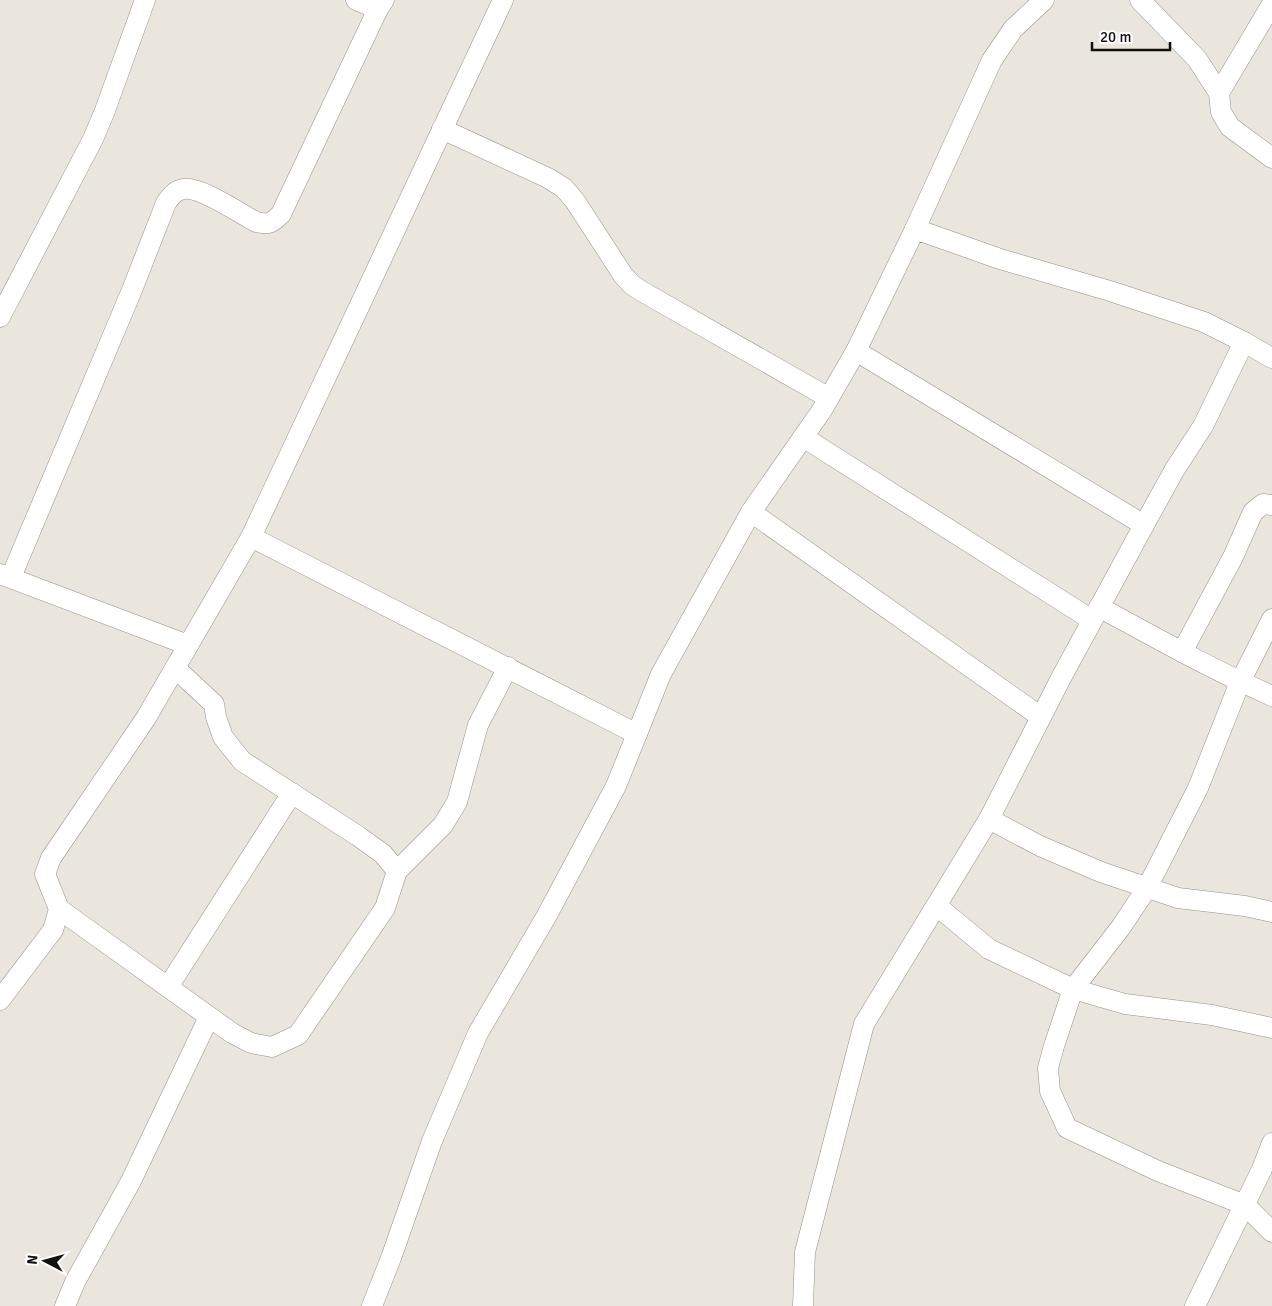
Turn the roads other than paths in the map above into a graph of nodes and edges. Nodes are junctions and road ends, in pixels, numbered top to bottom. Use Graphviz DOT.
graph roads {
  1 [pos="145,0"];
  2 [pos="356,0"];
  3 [pos="503,0"];
  4 [pos="1044,0"];
  5 [pos="1140,0"];
  6 [pos="381,4"];
  7 [pos="1272,4"];
  8 [pos="1220,93"];
  9 [pos="442,129"];
  10 [pos="1272,158"];
  11 [pos="915,229"];
  12 [pos="0,317"];
  13 [pos="1244,342"];
  14 [pos="856,350"];
  15 [pos="1272,358"];
  16 [pos="829,398"];
  17 [pos="803,437"];
  18 [pos="1272,505"];
  19 [pos="751,512"];
  20 [pos="1144,525"];
  21 [pos="251,537"];
  22 [pos="6,576"];
  23 [pos="1096,613"];
  24 [pos="1272,619"];
  25 [pos="188,645"];
  26 [pos="1182,652"];
  27 [pos="508,667"];
  28 [pos="175,668"];
  29 [pos="1240,682"];
  30 [pos="1272,696"];
  31 [pos="1041,717"];
  32 [pos="637,734"];
  33 [pos="292,792"];
  34 [pos="989,819"];
  35 [pos="397,871"];
  36 [pos="1147,888"];
  37 [pos="937,906"];
  38 [pos="59,909"];
  39 [pos="1272,912"];
  40 [pos="168,987"];
  41 [pos="3,989"];
  42 [pos="1073,989"];
  43 [pos="209,1017"];
  44 [pos="1272,1028"];
  45 [pos="1272,1143"];
  46 [pos="1245,1204"];
  47 [pos="1272,1232"];
  48 [pos="65,1306"];
  49 [pos="372,1306"];
  50 [pos="803,1306"];
  51 [pos="1196,1306"];
  1 -- 12 [label="street"];
  2 -- 6 [label="street"];
  3 -- 9 [label="street"];
  4 -- 11 [label="street"];
  5 -- 8 [label="street"];
  6 -- 22 [label="street"];
  7 -- 8 [label="street"];
  8 -- 10 [label="street"];
  9 -- 16 [label="street"];
  9 -- 21 [label="street"];
  11 -- 13 [label="street"];
  11 -- 14 [label="street"];
  13 -- 15 [label="street"];
  13 -- 20 [label="street"];
  14 -- 16 [label="street"];
  14 -- 20 [label="street"];
  16 -- 17 [label="street"];
  17 -- 19 [label="street"];
  17 -- 23 [label="street"];
  18 -- 26 [label="street"];
  19 -- 31 [label="street"];
  19 -- 32 [label="street"];
  20 -- 23 [label="street"];
  21 -- 25 [label="street"];
  21 -- 27 [label="street"];
  22 -- 25 [label="street"];
  23 -- 26 [label="street"];
  23 -- 31 [label="street"];
  24 -- 29 [label="street"];
  25 -- 28 [label="street"];
  26 -- 29 [label="street"];
  27 -- 32 [label="street"];
  27 -- 35 [label="street"];
  28 -- 33 [label="street"];
  28 -- 38 [label="street"];
  29 -- 30 [label="street"];
  29 -- 36 [label="street"];
  31 -- 34 [label="street"];
  32 -- 49 [label="street"];
  33 -- 35 [label="street"];
  33 -- 40 [label="street"];
  34 -- 36 [label="street"];
  34 -- 37 [label="street"];
  35 -- 43 [label="street"];
  36 -- 39 [label="street"];
  36 -- 42 [label="street"];
  37 -- 42 [label="street"];
  37 -- 50 [label="street"];
  38 -- 40 [label="street"];
  38 -- 41 [label="street"];
  40 -- 43 [label="street"];
  42 -- 44 [label="street"];
  42 -- 46 [label="street"];
  43 -- 48 [label="street"];
  45 -- 46 [label="street"];
  46 -- 47 [label="street"];
  46 -- 51 [label="street"];
}
